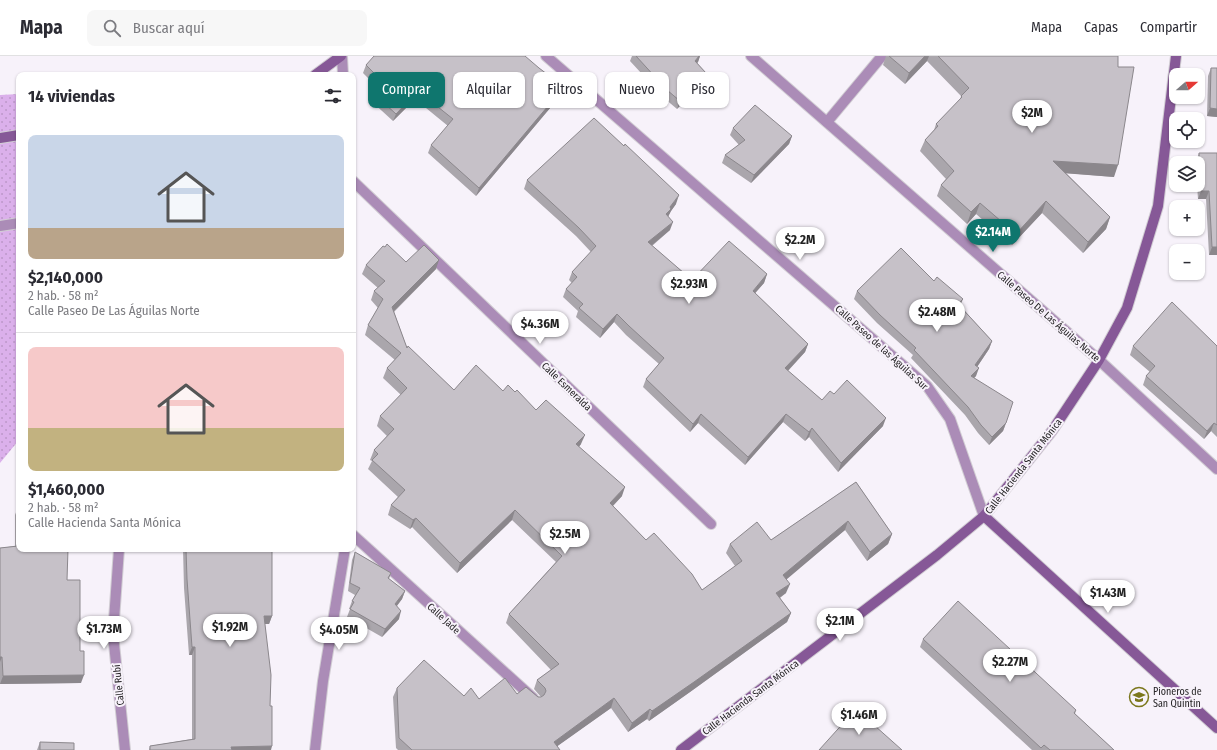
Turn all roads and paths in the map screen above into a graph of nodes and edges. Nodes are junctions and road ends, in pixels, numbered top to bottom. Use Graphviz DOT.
graph roads {
  1 [pos="342,56"];
  2 [pos="546,56"];
  3 [pos="751,56"];
  4 [pos="882,56"];
  5 [pos="1176,56"];
  6 [pos="319,72"];
  7 [pos="343,72"];
  8 [pos="827,122"];
  9 [pos="16,135"];
  10 [pos="0,138"];
  11 [pos="356,184"];
  12 [pos="16,223"];
  13 [pos="0,226"];
  14 [pos="1099,360"];
  15 [pos="1217,470"];
  16 [pos="984,516"];
  17 [pos="711,524"];
  18 [pos="356,538"];
  19 [pos="119,552"];
  20 [pos="344,552"];
  21 [pos="536,700"];
  22 [pos="1217,728"];
  23 [pos="125,750"];
  24 [pos="315,750"];
  25 [pos="680,750"];
  1 -- 6 [label="street"];
  1 -- 7 [label="street"];
  2 -- 16 [label="street, Calle Paseo de las Águilas Sur"];
  3 -- 8 [label="street, Calle Paseo De Las Águilas Norte"];
  4 -- 8 [label="street"];
  5 -- 14 [label="street, Calle Hacienda Santa Mónica"];
  8 -- 14 [label="street, Calle Paseo De Las Águilas Norte"];
  9 -- 10 [label="street"];
  11 -- 17 [label="street, Calle Esmeralda"];
  12 -- 13 [label="street"];
  14 -- 15 [label="street, Calle Paseo De Las Águilas Norte"];
  14 -- 16 [label="street, Calle Hacienda Santa Mónica"];
  16 -- 22 [label="street, Calle Paseo de las Águilas Sur"];
  16 -- 25 [label="street, Calle Hacienda Santa Mónica"];
  18 -- 21 [label="street, Calle Jade"];
  19 -- 23 [label="street, Calle Rubí"];
  20 -- 24 [label="street"];
}
